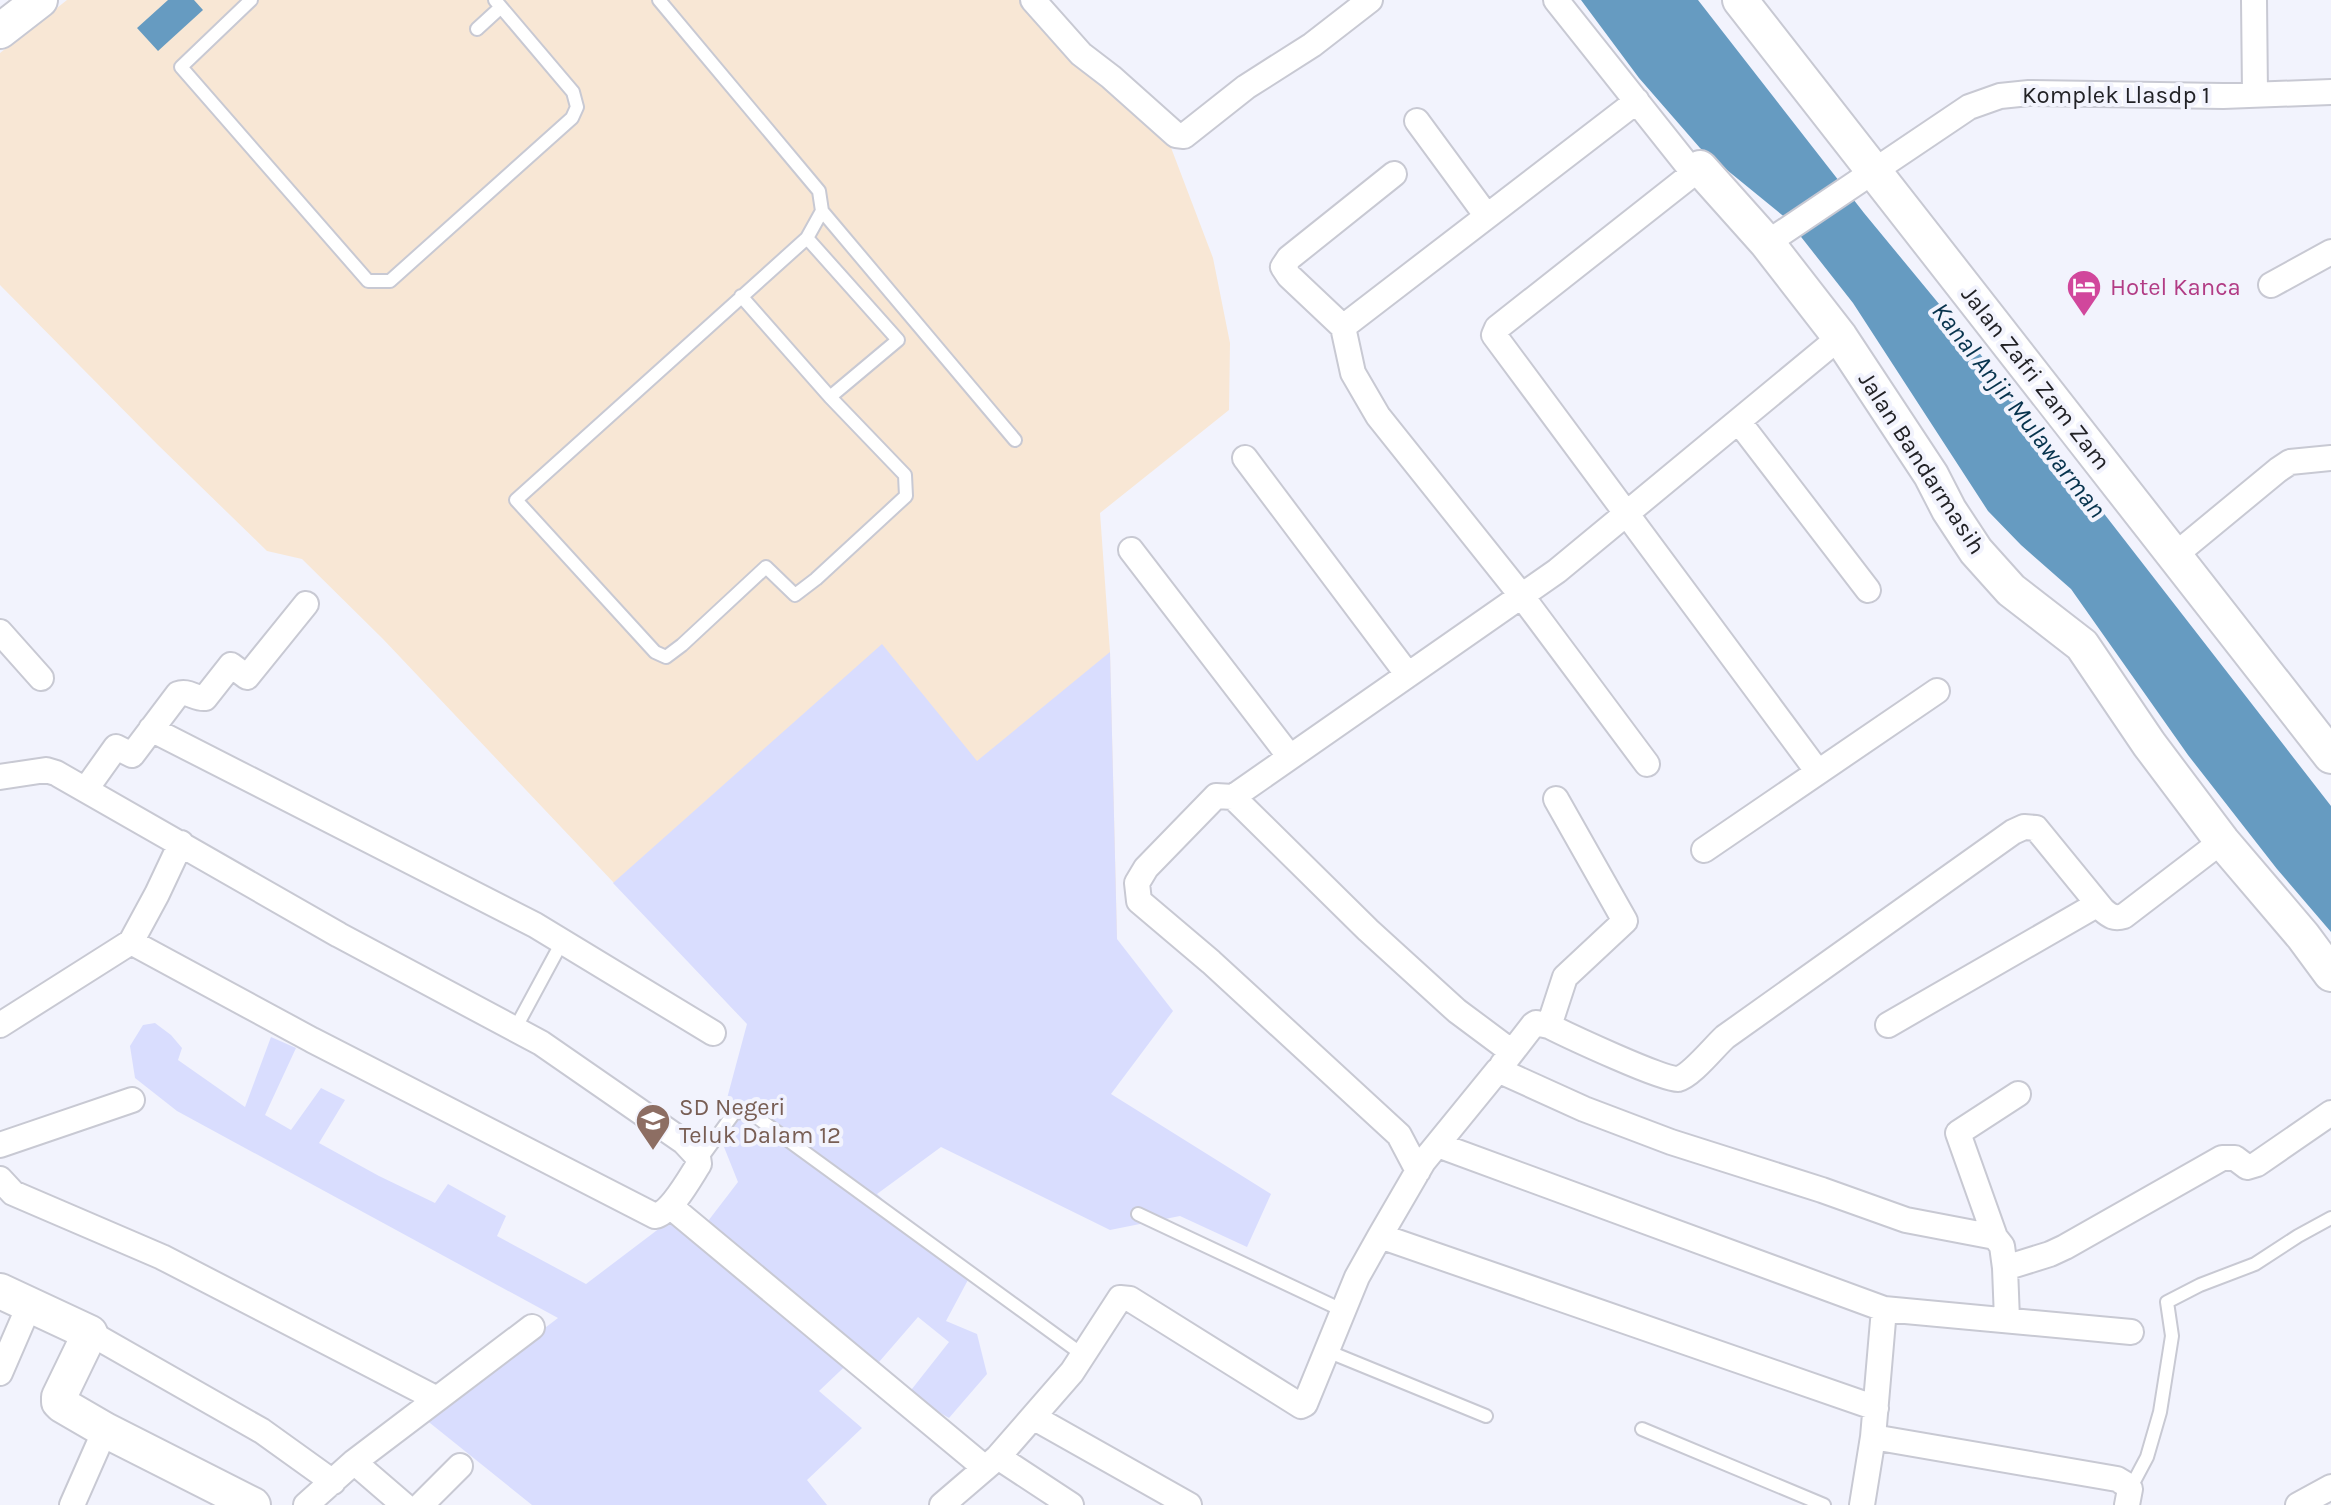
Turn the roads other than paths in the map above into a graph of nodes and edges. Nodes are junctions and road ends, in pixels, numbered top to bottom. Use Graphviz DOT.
graph roads {
  1 [pos="40,0"];
  2 [pos="251,0"];
  3 [pos="659,0"];
  4 [pos="1033,0"];
  5 [pos="1370,0"];
  6 [pos="1556,0"];
  7 [pos="2254,0"];
  8 [pos="1747,2"];
  9 [pos="498,4"];
  10 [pos="477,29"];
  11 [pos="0,31"];
  12 [pos="2331,92"];
  13 [pos="2255,93"];
  14 [pos="1637,101"];
  15 [pos="1417,121"];
  16 [pos="1700,168"];
  17 [pos="1874,171"];
  18 [pos="1394,174"];
  19 [pos="822,211"];
  20 [pos="1486,215"];
  21 [pos="807,238"];
  22 [pos="1767,243"];
  23 [pos="2331,252"];
  24 [pos="2271,285"];
  25 [pos="741,296"];
  26 [pos="1343,327"];
  27 [pos="1840,337"];
  28 [pos="830,397"];
  29 [pos="1739,422"];
  30 [pos="1015,440"];
  31 [pos="1245,458"];
  32 [pos="2331,458"];
  33 [pos="1626,515"];
  34 [pos="1131,550"];
  35 [pos="2175,555"];
  36 [pos="1868,590"];
  37 [pos="1521,595"];
  38 [pos="306,604"];
  39 [pos="0,632"];
  40 [pos="1408,675"];
  41 [pos="41,678"];
  42 [pos="1937,691"];
  43 [pos="151,729"];
  44 [pos="2331,756"];
  45 [pos="1290,757"];
  46 [pos="1647,764"];
  47 [pos="1818,772"];
  48 [pos="0,777"];
  49 [pos="86,789"];
  50 [pos="1233,797"];
  51 [pos="1556,799"];
  52 [pos="2222,841"];
  53 [pos="181,843"];
  54 [pos="1704,850"];
  55 [pos="2098,904"];
  56 [pos="131,942"];
  57 [pos="562,942"];
  58 [pos="2331,974"];
  59 [pos="0,1025"];
  60 [pos="1888,1025"];
  61 [pos="1549,1026"];
  62 [pos="515,1029"];
  63 [pos="713,1033"];
  64 [pos="1505,1061"];
  65 [pos="2018,1094"];
  66 [pos="132,1100"];
  67 [pos="2331,1113"];
  68 [pos="0,1145"];
  69 [pos="1438,1145"];
  70 [pos="700,1160"];
  71 [pos="1418,1171"];
  72 [pos="0,1179"];
  73 [pos="670,1206"];
  74 [pos="1138,1214"];
  75 [pos="2331,1218"];
  76 [pos="1380,1236"];
  77 [pos="1995,1237"];
  78 [pos="2005,1268"];
  79 [pos="14,1299"];
  80 [pos="1884,1309"];
  81 [pos="1344,1311"];
  82 [pos="2007,1319"];
  83 [pos="532,1327"];
  84 [pos="2131,1332"];
  85 [pos="90,1333"];
  86 [pos="1327,1351"];
  87 [pos="1083,1355"];
  88 [pos="0,1373"];
  89 [pos="437,1399"];
  90 [pos="1876,1408"];
  91 [pos="1486,1416"];
  92 [pos="1033,1417"];
  93 [pos="1642,1429"];
  94 [pos="105,1430"];
  95 [pos="1873,1437"];
  96 [pos="354,1462"];
  97 [pos="992,1462"];
  98 [pos="460,1466"];
  99 [pos="333,1482"];
  100 [pos="2331,1487"];
  101 [pos="2129,1497"];
  102 [pos="72,1505"];
  103 [pos="253,1505"];
  104 [pos="306,1505"];
  105 [pos="404,1505"];
  106 [pos="421,1505"];
  107 [pos="942,1505"];
  108 [pos="1071,1505"];
  109 [pos="1189,1505"];
  110 [pos="1824,1505"];
  111 [pos="1862,1505"];
  112 [pos="2298,1505"];
  1 -- 11 [label="street"];
  2 -- 9 [label="lane"];
  3 -- 19 [label="lane"];
  4 -- 5 [label="street"];
  6 -- 14 [label="street"];
  7 -- 13 [label="street"];
  8 -- 17 [label="street, Jalan Zafri Zam Zam"];
  9 -- 10 [label="lane"];
  12 -- 13 [label="street, Komplek Llasdp 1"];
  13 -- 17 [label="street, Komplek Llasdp 1"];
  14 -- 16 [label="street"];
  14 -- 20 [label="street"];
  15 -- 20 [label="street"];
  16 -- 22 [label="street, Jalan Bandarmasih"];
  16 -- 33 [label="street"];
  17 -- 22 [label="street, Komplek Llasdp 1"];
  17 -- 35 [label="street, Jalan Zafri Zam Zam"];
  18 -- 26 [label="street"];
  19 -- 21 [label="lane"];
  19 -- 30 [label="lane"];
  20 -- 26 [label="street"];
  21 -- 25 [label="lane"];
  21 -- 28 [label="lane"];
  22 -- 27 [label="street, Jalan Bandarmasih"];
  23 -- 24 [label="street"];
  25 -- 28 [label="lane"];
  25 -- 28 [label="lane"];
  26 -- 37 [label="street"];
  27 -- 29 [label="street"];
  27 -- 52 [label="street, Jalan Bandarmasih"];
  29 -- 33 [label="street"];
  29 -- 36 [label="street"];
  31 -- 40 [label="street"];
  32 -- 35 [label="street"];
  33 -- 37 [label="street"];
  33 -- 47 [label="street"];
  34 -- 45 [label="street"];
  35 -- 44 [label="street, Jalan Zafri Zam Zam"];
  37 -- 40 [label="street"];
  37 -- 46 [label="street"];
  38 -- 43 [label="street"];
  39 -- 41 [label="street"];
  40 -- 45 [label="street"];
  42 -- 47 [label="street"];
  43 -- 49 [label="street"];
  43 -- 57 [label="street"];
  45 -- 50 [label="street"];
  47 -- 54 [label="street"];
  48 -- 49 [label="street"];
  49 -- 53 [label="street"];
  50 -- 64 [label="street"];
  50 -- 71 [label="street"];
  51 -- 61 [label="street"];
  52 -- 55 [label="street"];
  52 -- 58 [label="street, Jalan Bandarmasih"];
  53 -- 56 [label="street"];
  53 -- 62 [label="street"];
  55 -- 60 [label="street"];
  55 -- 61 [label="street"];
  56 -- 59 [label="street"];
  56 -- 73 [label="street"];
  57 -- 62 [label="lane"];
  57 -- 63 [label="street"];
  61 -- 64 [label="street"];
  62 -- 70 [label="street"];
  64 -- 69 [label="street"];
  64 -- 77 [label="street"];
  65 -- 77 [label="street"];
  66 -- 68 [label="street"];
  67 -- 78 [label="street"];
  69 -- 71 [label="street"];
  69 -- 80 [label="street"];
  70 -- 73 [label="street"];
  70 -- 87 [label="lane"];
  71 -- 76 [label="street"];
  72 -- 89 [label="street"];
  73 -- 97 [label="street"];
  74 -- 81 [label="lane"];
  75 -- 101 [label="lane"];
  76 -- 81 [label="street"];
  76 -- 90 [label="street"];
  77 -- 78 [label="street"];
  78 -- 82 [label="street"];
  79 -- 85 [label="street"];
  79 -- 88 [label="street"];
  80 -- 82 [label="street"];
  80 -- 90 [label="street"];
  81 -- 86 [label="street"];
  82 -- 84 [label="street"];
  83 -- 89 [label="street"];
  85 -- 94 [label="street"];
  85 -- 99 [label="street"];
  86 -- 87 [label="street"];
  86 -- 91 [label="lane"];
  87 -- 92 [label="street"];
  89 -- 96 [label="street"];
  90 -- 95 [label="street"];
  92 -- 97 [label="street"];
  92 -- 109 [label="street"];
  93 -- 110 [label="lane"];
  94 -- 102 [label="street"];
  94 -- 103 [label="street"];
  95 -- 101 [label="street"];
  95 -- 111 [label="street"];
  96 -- 99 [label="street"];
  96 -- 105 [label="street"];
  97 -- 107 [label="street"];
  97 -- 108 [label="street"];
  98 -- 106 [label="street"];
  99 -- 104 [label="street"];
  100 -- 112 [label="street"];
}
